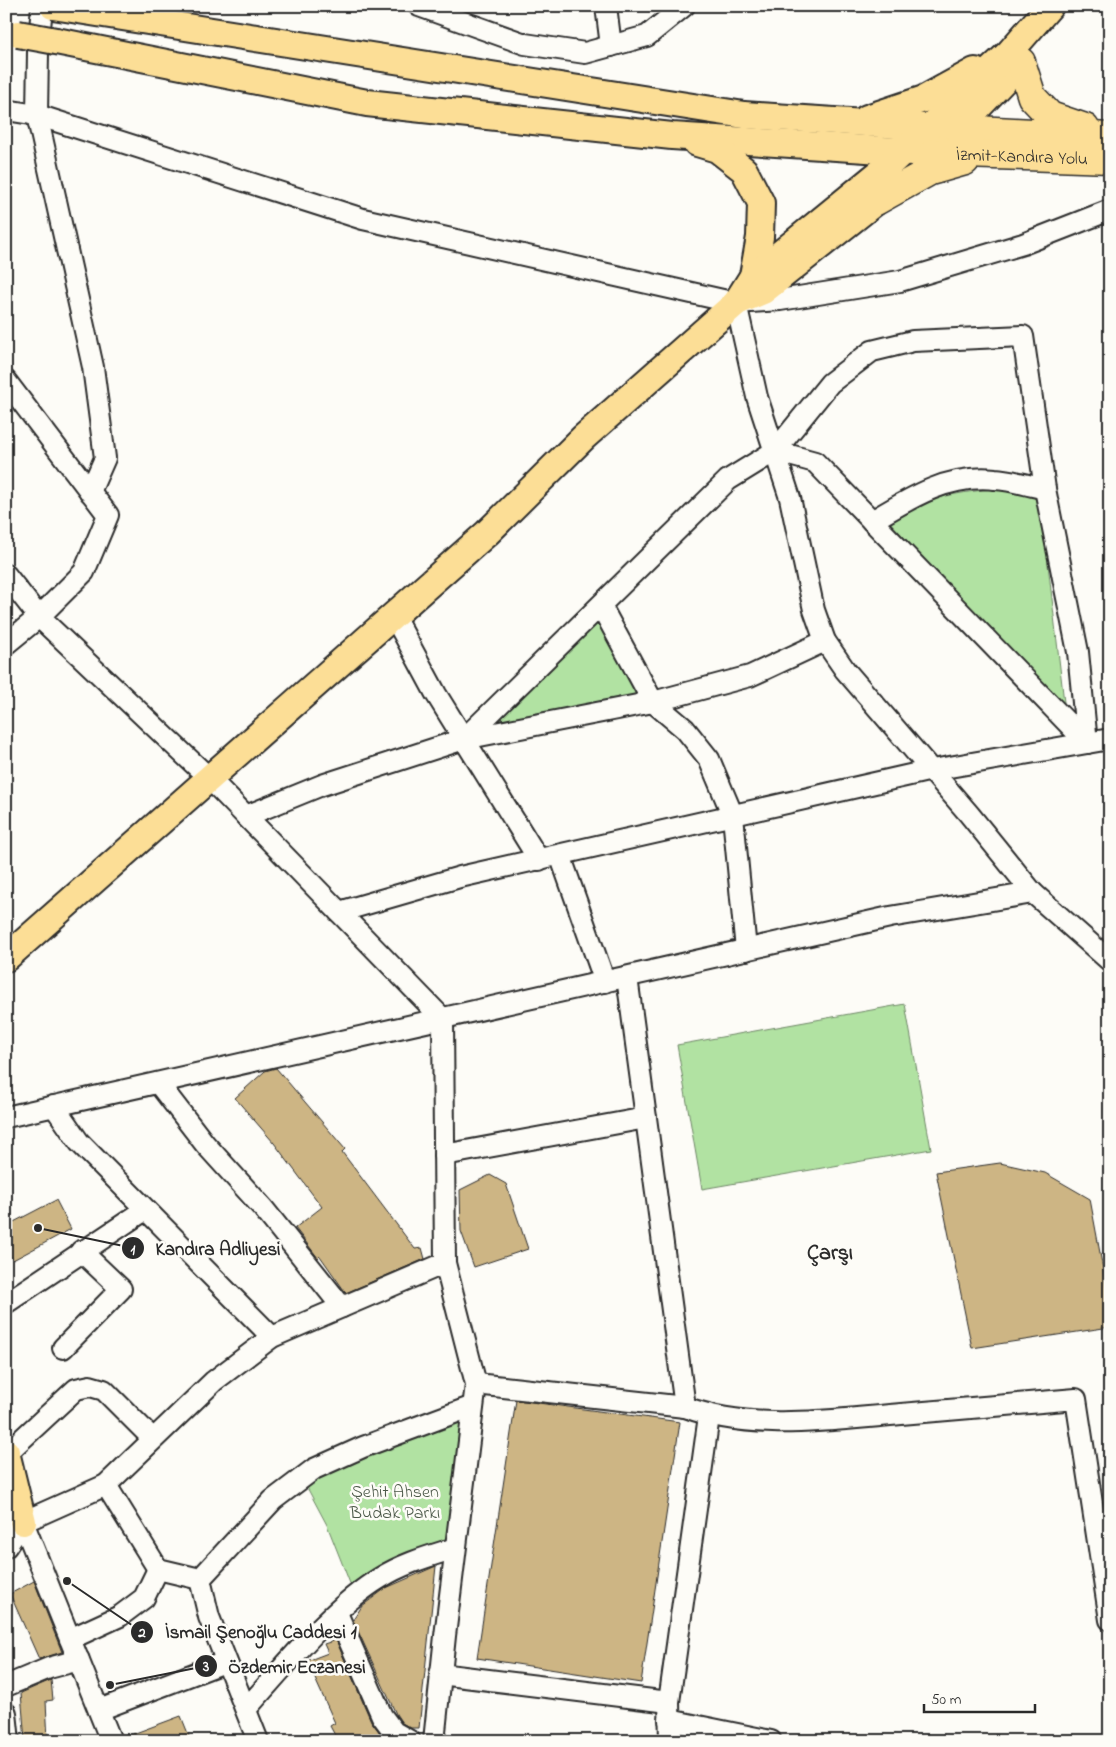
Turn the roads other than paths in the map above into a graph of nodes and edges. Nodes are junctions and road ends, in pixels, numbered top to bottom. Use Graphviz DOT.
graph roads {
  1 [pos="606,6"];
  2 [pos="684,6"];
  3 [pos="1050,6"];
  4 [pos="1066,6"];
  5 [pos="53,7"];
  6 [pos="421,7"];
  7 [pos="12,33"];
  8 [pos="611,46"];
  9 [pos="1015,57"];
  10 [pos="6,110"];
  11 [pos="36,115"];
  12 [pos="853,122"];
  13 [pos="958,129"];
  14 [pos="672,136"];
  15 [pos="1110,136"];
  16 [pos="932,140"];
  17 [pos="902,152"];
  18 [pos="1026,156"];
  19 [pos="1110,159"];
  20 [pos="876,201"];
  21 [pos="1110,210"];
  22 [pos="753,276"];
  23 [pos="736,303"];
  24 [pos="6,381"];
  25 [pos="775,451"];
  26 [pos="1044,489"];
  27 [pos="90,492"];
  28 [pos="872,521"];
  29 [pos="6,575"];
  30 [pos="601,606"];
  31 [pos="394,616"];
  32 [pos="39,617"];
  33 [pos="825,641"];
  34 [pos="6,644"];
  35 [pos="653,702"];
  36 [pos="464,739"];
  37 [pos="1110,739"];
  38 [pos="1087,743"];
  39 [pos="932,770"];
  40 [pos="210,779"];
  41 [pos="246,816"];
  42 [pos="733,816"];
  43 [pos="560,855"];
  44 [pos="539,860"];
  45 [pos="1033,893"];
  46 [pos="339,912"];
  47 [pos="746,950"];
  48 [pos="6,958"];
  49 [pos="1110,961"];
  50 [pos="627,977"];
  51 [pos="605,982"];
  52 [pos="443,1019"];
  53 [pos="158,1083"];
  54 [pos="54,1106"];
  55 [pos="6,1117"];
  56 [pos="646,1118"];
  57 [pos="444,1155"];
  58 [pos="145,1210"];
  59 [pos="81,1251"];
  60 [pos="445,1263"];
  61 [pos="6,1302"];
  62 [pos="342,1307"];
  63 [pos="272,1337"];
  64 [pos="63,1348"];
  65 [pos="476,1384"];
  66 [pos="473,1406"];
  67 [pos="685,1407"];
  68 [pos="709,1416"];
  69 [pos="153,1439"];
  70 [pos="6,1452"];
  71 [pos="106,1485"];
  72 [pos="23,1522"];
  73 [pos="6,1547"];
  74 [pos="455,1548"];
  75 [pos="158,1570"];
  76 [pos="200,1579"];
  77 [pos="337,1614"];
  78 [pos="1110,1620"];
  79 [pos="70,1639"];
  80 [pos="79,1660"];
  81 [pos="225,1662"];
  82 [pos="440,1674"];
  83 [pos="6,1686"];
  84 [pos="246,1709"];
  85 [pos="99,1710"];
  86 [pos="669,1711"];
  87 [pos="6,1713"];
  88 [pos="9,1741"];
  89 [pos="111,1741"];
  90 [pos="258,1741"];
  91 [pos="410,1741"];
  92 [pos="434,1741"];
  93 [pos="670,1741"];
  94 [pos="771,1741"];
  1 -- 8 [label="street"];
  2 -- 8 [label="street"];
  3 -- 9 [label="main road"];
  4 -- 9 [label="main road"];
  5 -- 11 [label="street"];
  5 -- 12 [label="main road"];
  6 -- 8 [label="street"];
  7 -- 14 [label="main road, bridge"];
  9 -- 12 [label="main road"];
  9 -- 13 [label="main road"];
  9 -- 15 [label="highway"];
  9 -- 16 [label="main road"];
  10 -- 11 [label="street"];
  11 -- 23 [label="street"];
  11 -- 27 [label="street"];
  12 -- 16 [label="main road"];
  13 -- 15 [label="highway, İzmit-Kandıra Yolu"];
  13 -- 16 [label="main road"];
  14 -- 17 [label="main road"];
  14 -- 22 [label="main road"];
  16 -- 17 [label="main road"];
  16 -- 18 [label="highway, İzmit-Kandıra Yolu"];
  16 -- 20 [label="main road"];
  17 -- 22 [label="main road"];
  18 -- 19 [label="highway, İzmit-Kandıra Yolu"];
  18 -- 20 [label="highway"];
  20 -- 23 [label="main road"];
  21 -- 23 [label="street"];
  22 -- 23 [label="main road"];
  23 -- 25 [label="street"];
  23 -- 31 [label="main road"];
  24 -- 27 [label="street"];
  25 -- 26 [label="street"];
  25 -- 28 [label="street"];
  25 -- 30 [label="street"];
  25 -- 33 [label="street"];
  26 -- 28 [label="street"];
  26 -- 38 [label="street"];
  27 -- 32 [label="street"];
  28 -- 38 [label="street"];
  29 -- 32 [label="street"];
  30 -- 35 [label="street"];
  30 -- 36 [label="street"];
  31 -- 36 [label="street"];
  31 -- 40 [label="main road"];
  32 -- 34 [label="street"];
  32 -- 40 [label="street"];
  33 -- 35 [label="street"];
  33 -- 39 [label="street"];
  35 -- 36 [label="street"];
  35 -- 42 [label="street"];
  36 -- 41 [label="street"];
  36 -- 44 [label="street"];
  37 -- 38 [label="street"];
  38 -- 39 [label="street"];
  39 -- 42 [label="street"];
  39 -- 45 [label="street"];
  40 -- 41 [label="street"];
  40 -- 48 [label="main road"];
  41 -- 46 [label="street"];
  42 -- 43 [label="street"];
  42 -- 47 [label="street"];
  43 -- 44 [label="street"];
  43 -- 51 [label="street"];
  44 -- 46 [label="street"];
  45 -- 47 [label="street"];
  45 -- 49 [label="street"];
  46 -- 52 [label="street"];
  47 -- 50 [label="street"];
  50 -- 51 [label="street"];
  50 -- 56 [label="street"];
  51 -- 52 [label="street"];
  52 -- 53 [label="street"];
  52 -- 57 [label="street"];
  53 -- 54 [label="street"];
  53 -- 62 [label="street"];
  54 -- 55 [label="street"];
  54 -- 58 [label="street"];
  56 -- 57 [label="street"];
  56 -- 67 [label="street"];
  57 -- 60 [label="street"];
  58 -- 59 [label="street"];
  58 -- 63 [label="street"];
  59 -- 61 [label="street"];
  59 -- 64 [label="street"];
  60 -- 62 [label="street"];
  60 -- 65 [label="street"];
  62 -- 63 [label="street"];
  63 -- 69 [label="street"];
  65 -- 66 [label="street"];
  65 -- 67 [label="street"];
  66 -- 74 [label="street"];
  66 -- 76 [label="street"];
  67 -- 68 [label="street"];
  68 -- 78 [label="street"];
  68 -- 86 [label="street"];
  69 -- 70 [label="street"];
  69 -- 71 [label="street"];
  70 -- 72 [label="main road"];
  71 -- 72 [label="street"];
  71 -- 75 [label="street"];
  72 -- 73 [label="street"];
  72 -- 79 [label="street"];
  74 -- 77 [label="street"];
  74 -- 82 [label="street"];
  75 -- 76 [label="street"];
  75 -- 79 [label="street"];
  76 -- 81 [label="street"];
  77 -- 84 [label="street"];
  77 -- 91 [label="street"];
  79 -- 80 [label="street"];
  80 -- 83 [label="street"];
  80 -- 85 [label="street"];
  81 -- 84 [label="street"];
  81 -- 85 [label="street"];
  82 -- 86 [label="street"];
  82 -- 92 [label="street"];
  84 -- 90 [label="street"];
  85 -- 89 [label="street"];
  86 -- 93 [label="street"];
  86 -- 94 [label="street"];
  87 -- 88 [label="street"];
}
